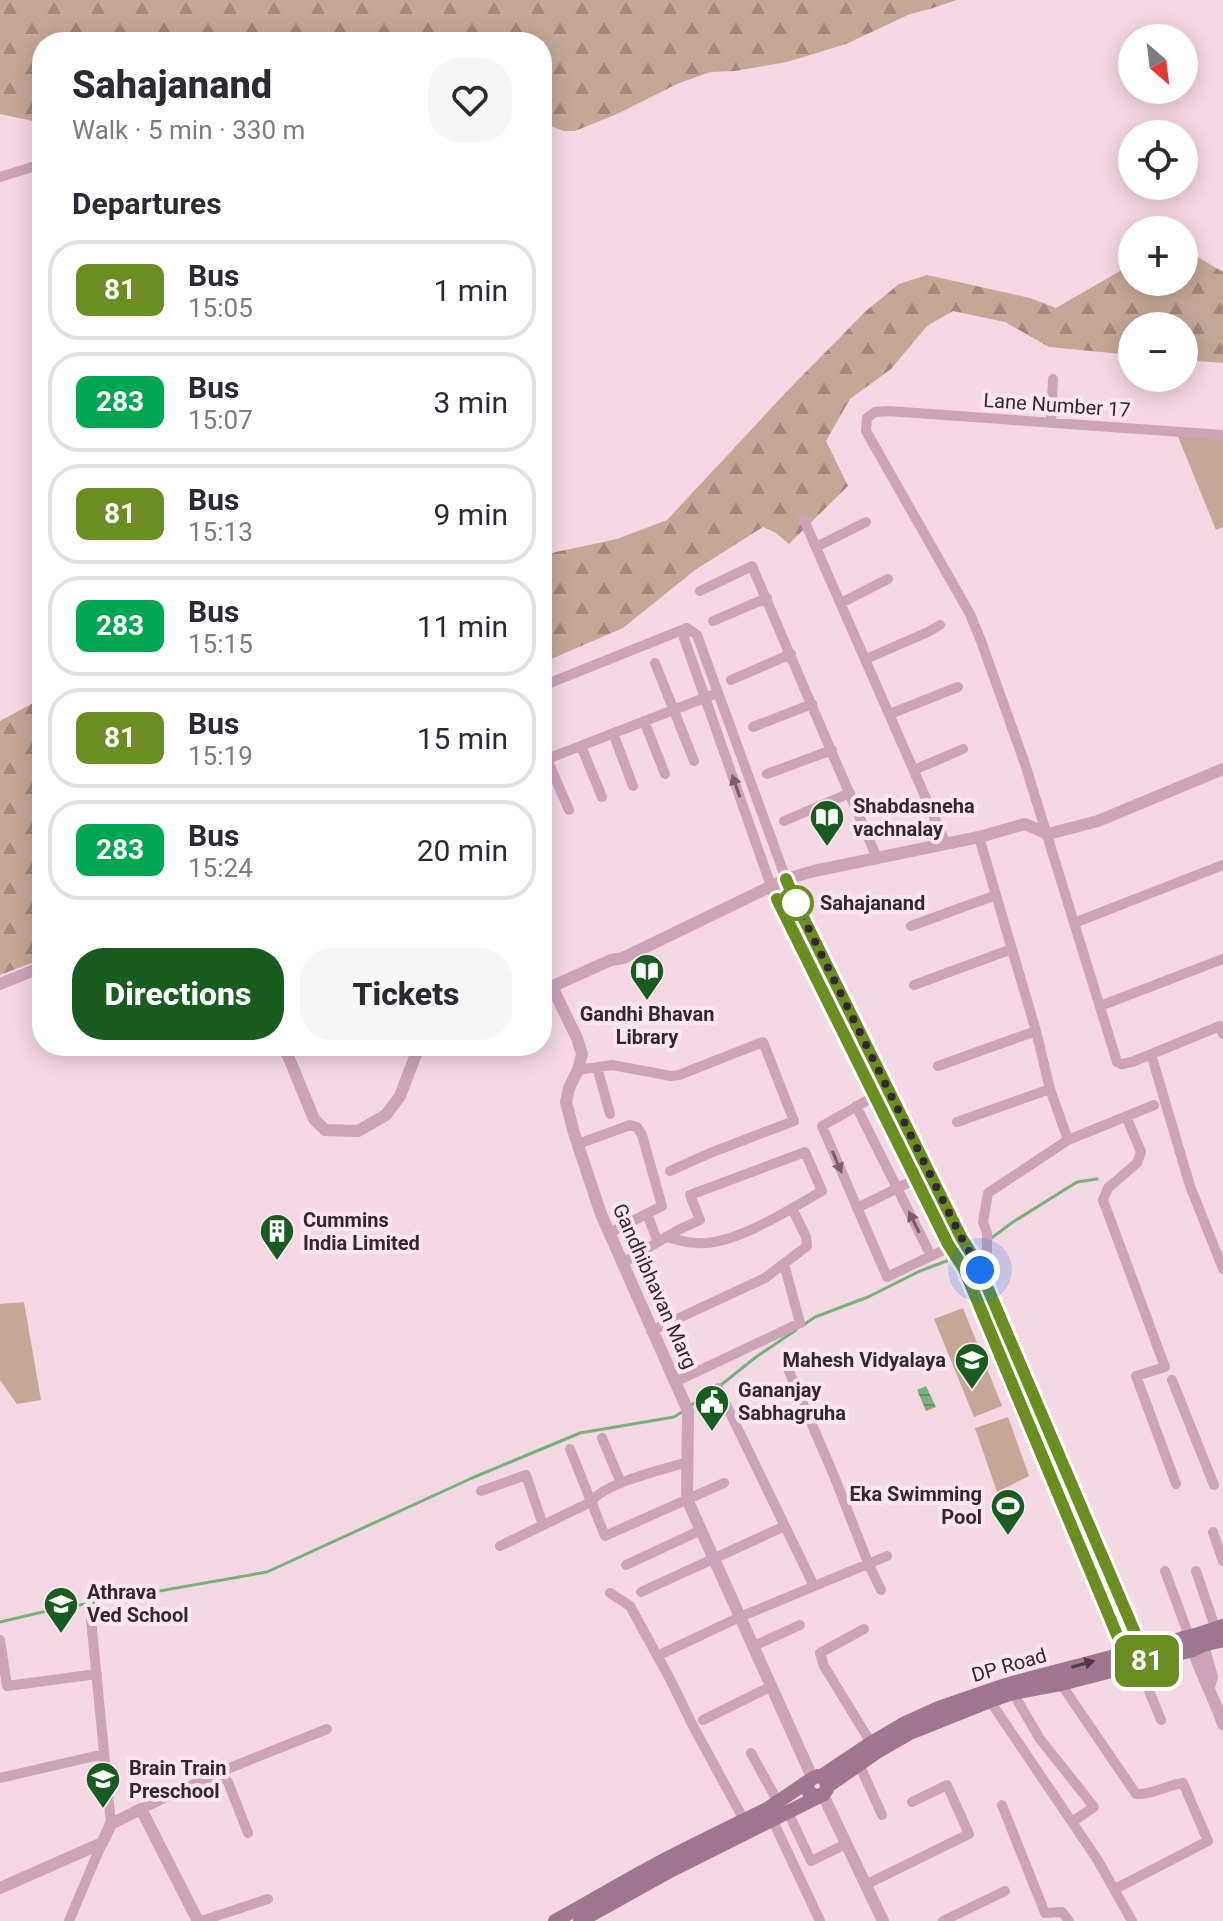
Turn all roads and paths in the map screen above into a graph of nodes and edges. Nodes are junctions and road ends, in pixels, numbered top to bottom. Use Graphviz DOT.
graph roads {
  1 [pos="32,167"];
  2 [pos="0,177"];
  3 [pos="1053,379"];
  4 [pos="1051,423"];
  5 [pos="1223,435"];
  6 [pos="803,518"];
  7 [pos="866,522"];
  8 [pos="816,547"];
  9 [pos="888,579"];
  10 [pos="700,591"];
  11 [pos="767,598"];
  12 [pos="841,603"];
  13 [pos="713,621"];
  14 [pos="940,625"];
  15 [pos="687,628"];
  16 [pos="791,654"];
  17 [pos="866,659"];
  18 [pos="655,663"];
  19 [pos="731,680"];
  20 [pos="552,682"];
  21 [pos="958,687"];
  22 [pos="718,693"];
  23 [pos="706,697"];
  24 [pos="812,704"];
  25 [pos="673,710"];
  26 [pos="890,714"];
  27 [pos="644,721"];
  28 [pos="753,727"];
  29 [pos="613,733"];
  30 [pos="581,746"];
  31 [pos="963,749"];
  32 [pos="832,750"];
  33 [pos="552,757"];
  34 [pos="694,761"];
  35 [pos="1223,769"];
  36 [pos="914,770"];
  37 [pos="665,774"];
  38 [pos="767,774"];
  39 [pos="552,776"];
  40 [pos="633,786"];
  41 [pos="850,793"];
  42 [pos="602,797"];
  43 [pos="569,810"];
  44 [pos="761,812"];
  45 [pos="747,818"];
  46 [pos="784,821"];
  47 [pos="1048,834"];
  48 [pos="979,837"];
  49 [pos="946,844"];
  50 [pos="877,858"];
  51 [pos="1223,865"];
  52 [pos="786,879"];
  53 [pos="771,886"];
  54 [pos="996,895"];
  55 [pos="1074,923"];
  56 [pos="911,926"];
  57 [pos="1012,949"];
  58 [pos="1223,959"];
  59 [pos="32,971"];
  60 [pos="0,984"];
  61 [pos="914,985"];
  62 [pos="552,987"];
  63 [pos="552,998"];
  64 [pos="1100,1006"];
  65 [pos="1036,1031"];
  66 [pos="1223,1034"];
  67 [pos="1151,1054"];
  68 [pos="288,1056"];
  69 [pos="415,1056"];
  70 [pos="938,1066"];
  71 [pos="597,1067"];
  72 [pos="578,1070"];
  73 [pos="1050,1089"];
  74 [pos="875,1096"];
  75 [pos="1154,1105"];
  76 [pos="856,1106"];
  77 [pos="610,1114"];
  78 [pos="1126,1116"];
  79 [pos="957,1122"];
  80 [pos="1068,1140"];
  81 [pos="578,1144"];
  82 [pos="670,1171"];
  83 [pos="916,1179"];
  84 [pos="898,1188"];
  85 [pos="792,1208"];
  86 [pos="857,1208"];
  87 [pos="647,1214"];
  88 [pos="609,1233"];
  89 [pos="662,1240"];
  90 [pos="952,1250"];
  91 [pos="931,1256"];
  92 [pos="623,1263"];
  93 [pos="784,1264"];
  94 [pos="978,1266"];
  95 [pos="1223,1269"];
  96 [pos="651,1331"];
  97 [pos="788,1369"];
  98 [pos="1172,1380"];
  99 [pos="675,1382"];
  100 [pos="718,1388"];
  101 [pos="602,1438"];
  102 [pos="570,1449"];
  103 [pos="688,1462"];
  104 [pos="621,1483"];
  105 [pos="724,1483"];
  106 [pos="1176,1484"];
  107 [pos="1214,1485"];
  108 [pos="481,1491"];
  109 [pos="687,1499"];
  110 [pos="591,1502"];
  111 [pos="543,1525"];
  112 [pos="785,1526"];
  113 [pos="701,1530"];
  114 [pos="1213,1532"];
  115 [pos="500,1546"];
  116 [pos="887,1556"];
  117 [pos="714,1558"];
  118 [pos="1223,1561"];
  119 [pos="626,1565"];
  120 [pos="869,1565"];
  121 [pos="1165,1571"];
  122 [pos="1196,1571"];
  123 [pos="814,1586"];
  124 [pos="881,1590"];
  125 [pos="641,1592"];
  126 [pos="610,1593"];
  127 [pos="1169,1593"];
  128 [pos="740,1617"];
  129 [pos="91,1619"];
  130 [pos="800,1625"];
  131 [pos="864,1629"];
  132 [pos="1220,1631"];
  133 [pos="0,1640"];
  134 [pos="1193,1641"];
  135 [pos="754,1646"];
  136 [pos="657,1656"];
  137 [pos="1136,1658"];
  138 [pos="97,1674"];
  139 [pos="1061,1684"];
  140 [pos="772,1686"];
  141 [pos="1013,1693"];
  142 [pos="988,1696"];
  143 [pos="703,1720"];
  144 [pos="1161,1720"];
  145 [pos="1222,1721"];
  146 [pos="327,1729"];
  147 [pos="871,1743"];
  148 [pos="751,1753"];
  149 [pos="104,1754"];
  150 [pos="859,1764"];
  151 [pos="219,1773"];
  152 [pos="0,1778"];
  153 [pos="818,1786"];
  154 [pos="912,1802"];
  155 [pos="1002,1805"];
  156 [pos="783,1807"];
  157 [pos="141,1809"];
  158 [pos="882,1815"];
  159 [pos="772,1819"];
  160 [pos="744,1820"];
  161 [pos="1072,1822"];
  162 [pos="111,1824"];
  163 [pos="248,1833"];
  164 [pos="102,1843"];
  165 [pos="846,1844"];
  166 [pos="865,1885"];
  167 [pos="0,1888"];
  168 [pos="1115,1889"];
  169 [pos="1005,1891"];
  170 [pos="268,1899"];
  171 [pos="583,1920"];
  172 [pos="69,1921"];
  173 [pos="200,1921"];
  174 [pos="555,1921"];
  175 [pos="820,1921"];
  176 [pos="883,1921"];
  177 [pos="943,1921"];
  178 [pos="1069,1921"];
  179 [pos="1132,1921"];
  1 -- 2 [label="street"];
  3 -- 4 [label="street"];
  4 -- 5 [label="street, Lane Number 17"];
  4 -- 47 [label="street, Lane Number 17"];
  6 -- 8 [label="street"];
  7 -- 8 [label="street"];
  8 -- 12 [label="street"];
  9 -- 12 [label="street"];
  10 -- 11 [label="street"];
  11 -- 13 [label="street"];
  11 -- 16 [label="street"];
  12 -- 17 [label="street"];
  14 -- 17 [label="street"];
  15 -- 20 [label="street"];
  15 -- 22 [label="street"];
  15 -- 23 [label="street"];
  16 -- 19 [label="street"];
  16 -- 24 [label="street"];
  17 -- 26 [label="street"];
  18 -- 25 [label="street"];
  21 -- 26 [label="street"];
  22 -- 23 [label="street"];
  22 -- 44 [label="street"];
  23 -- 25 [label="street"];
  45 -- 23 [label="street, one-way"];
  24 -- 28 [label="street"];
  24 -- 32 [label="street"];
  25 -- 27 [label="street"];
  25 -- 34 [label="street"];
  26 -- 36 [label="street"];
  27 -- 29 [label="street"];
  27 -- 37 [label="street"];
  29 -- 30 [label="street"];
  29 -- 40 [label="street"];
  30 -- 33 [label="street"];
  30 -- 42 [label="street"];
  31 -- 36 [label="street"];
  32 -- 38 [label="street"];
  32 -- 41 [label="street"];
  35 -- 47 [label="street"];
  36 -- 49 [label="street"];
  39 -- 43 [label="street"];
  41 -- 46 [label="street"];
  41 -- 50 [label="street"];
  44 -- 45 [label="street"];
  44 -- 52 [label="street"];
  45 -- 53 [label="street"];
  47 -- 48 [label="street"];
  47 -- 55 [label="street"];
  48 -- 49 [label="street"];
  48 -- 54 [label="street"];
  49 -- 50 [label="street"];
  50 -- 52 [label="street"];
  51 -- 55 [label="street"];
  52 -- 53 [label="street"];
  52 -- 94 [label="street"];
  53 -- 62 [label="street"];
  53 -- 74 [label="street"];
  54 -- 56 [label="street"];
  54 -- 57 [label="street"];
  55 -- 64 [label="street"];
  57 -- 61 [label="street"];
  57 -- 65 [label="street"];
  58 -- 64 [label="street"];
  59 -- 60 [label="street"];
  63 -- 72 [label="street, Gandhibhavan Marg"];
  64 -- 67 [label="street"];
  65 -- 70 [label="street"];
  65 -- 73 [label="street"];
  66 -- 67 [label="street"];
  67 -- 95 [label="street"];
  68 -- 69 [label="street"];
  71 -- 72 [label="street"];
  71 -- 77 [label="street"];
  71 -- 82 [label="street"];
  72 -- 81 [label="street, Gandhibhavan Marg"];
  73 -- 79 [label="street"];
  73 -- 80 [label="street"];
  74 -- 76 [label="street"];
  74 -- 83 [label="street"];
  75 -- 78 [label="street"];
  76 -- 84 [label="street"];
  76 -- 86 [label="street, one-way"];
  78 -- 80 [label="street"];
  78 -- 106 [label="street"];
  80 -- 94 [label="street"];
  81 -- 87 [label="street"];
  81 -- 88 [label="street, Gandhibhavan Marg"];
  83 -- 84 [label="street"];
  83 -- 90 [label="street"];
  84 -- 86 [label="street"];
  91 -- 84 [label="street, one-way"];
  85 -- 89 [label="street"];
  85 -- 89 [label="street"];
  85 -- 93 [label="street"];
  86 -- 91 [label="street"];
  87 -- 88 [label="street"];
  87 -- 89 [label="street"];
  88 -- 92 [label="street, Gandhibhavan Marg"];
  89 -- 92 [label="street"];
  90 -- 91 [label="street"];
  90 -- 137 [label="street"];
  92 -- 96 [label="street, Gandhibhavan Marg"];
  93 -- 96 [label="street"];
  93 -- 99 [label="street"];
  94 -- 137 [label="street"];
  96 -- 99 [label="street, Gandhibhavan Marg"];
  97 -- 120 [label="street"];
  98 -- 107 [label="street"];
  99 -- 103 [label="street, Gandhibhavan Marg"];
  100 -- 112 [label="street"];
  101 -- 104 [label="street"];
  102 -- 110 [label="street"];
  103 -- 104 [label="street"];
  103 -- 109 [label="street, Gandhibhavan Marg"];
  104 -- 110 [label="street"];
  105 -- 109 [label="street"];
  108 -- 111 [label="street"];
  109 -- 110 [label="street"];
  109 -- 113 [label="street, Gandhibhavan Marg"];
  110 -- 111 [label="street"];
  111 -- 115 [label="street"];
  112 -- 117 [label="street"];
  112 -- 123 [label="street"];
  113 -- 117 [label="street, Gandhibhavan Marg"];
  113 -- 119 [label="street"];
  114 -- 118 [label="street"];
  116 -- 120 [label="street"];
  117 -- 125 [label="street"];
  117 -- 128 [label="street, Gandhibhavan Marg"];
  120 -- 123 [label="street"];
  120 -- 124 [label="street"];
  121 -- 134 [label="street"];
  122 -- 132 [label="street"];
  123 -- 128 [label="street"];
  126 -- 136 [label="street"];
  127 -- 134 [label="street"];
  128 -- 135 [label="street, Gandhibhavan Marg"];
  128 -- 136 [label="street"];
  129 -- 138 [label="street"];
  130 -- 135 [label="street"];
  131 -- 147 [label="street"];
  132 -- 134 [label="main road, DP Road"];
  133 -- 138 [label="street"];
  134 -- 137 [label="main road, DP Road"];
  134 -- 145 [label="street"];
  135 -- 140 [label="street, Gandhibhavan Marg"];
  136 -- 160 [label="street"];
  137 -- 139 [label="main road, DP Road"];
  142 -- 137 [label="main road, DP Road, one-way"];
  137 -- 144 [label="street"];
  138 -- 149 [label="street"];
  139 -- 141 [label="main road, DP Road"];
  139 -- 168 [label="street"];
  140 -- 143 [label="street"];
  140 -- 153 [label="street, Gandhibhavan Marg"];
  141 -- 142 [label="main road, DP Road"];
  141 -- 161 [label="street"];
  142 -- 147 [label="main road, DP Road"];
  142 -- 150 [label="main road, DP Road"];
  142 -- 161 [label="street"];
  146 -- 151 [label="street"];
  147 -- 153 [label="main road, DP Road"];
  148 -- 156 [label="street"];
  149 -- 152 [label="street"];
  149 -- 162 [label="street"];
  150 -- 153 [label="main road, DP Road"];
  150 -- 158 [label="street"];
  151 -- 157 [label="street"];
  151 -- 163 [label="street"];
  153 -- 156 [label="main road, DP Road"];
  153 -- 165 [label="street, Gandhibhavan Marg"];
  154 -- 166 [label="street"];
  155 -- 178 [label="street"];
  156 -- 159 [label="main road, DP Road"];
  156 -- 160 [label="main road, DP Road"];
  156 -- 165 [label="street"];
  157 -- 162 [label="street"];
  157 -- 173 [label="street"];
  159 -- 171 [label="main road, DP Road"];
  159 -- 175 [label="street"];
  160 -- 174 [label="main road, DP Road"];
  161 -- 168 [label="street"];
  162 -- 164 [label="street"];
  164 -- 167 [label="street"];
  164 -- 172 [label="street"];
  165 -- 166 [label="street, Gandhibhavan Marg"];
  166 -- 176 [label="street, Gandhibhavan Marg"];
  168 -- 179 [label="street"];
  169 -- 177 [label="street"];
  170 -- 173 [label="street"];
}
